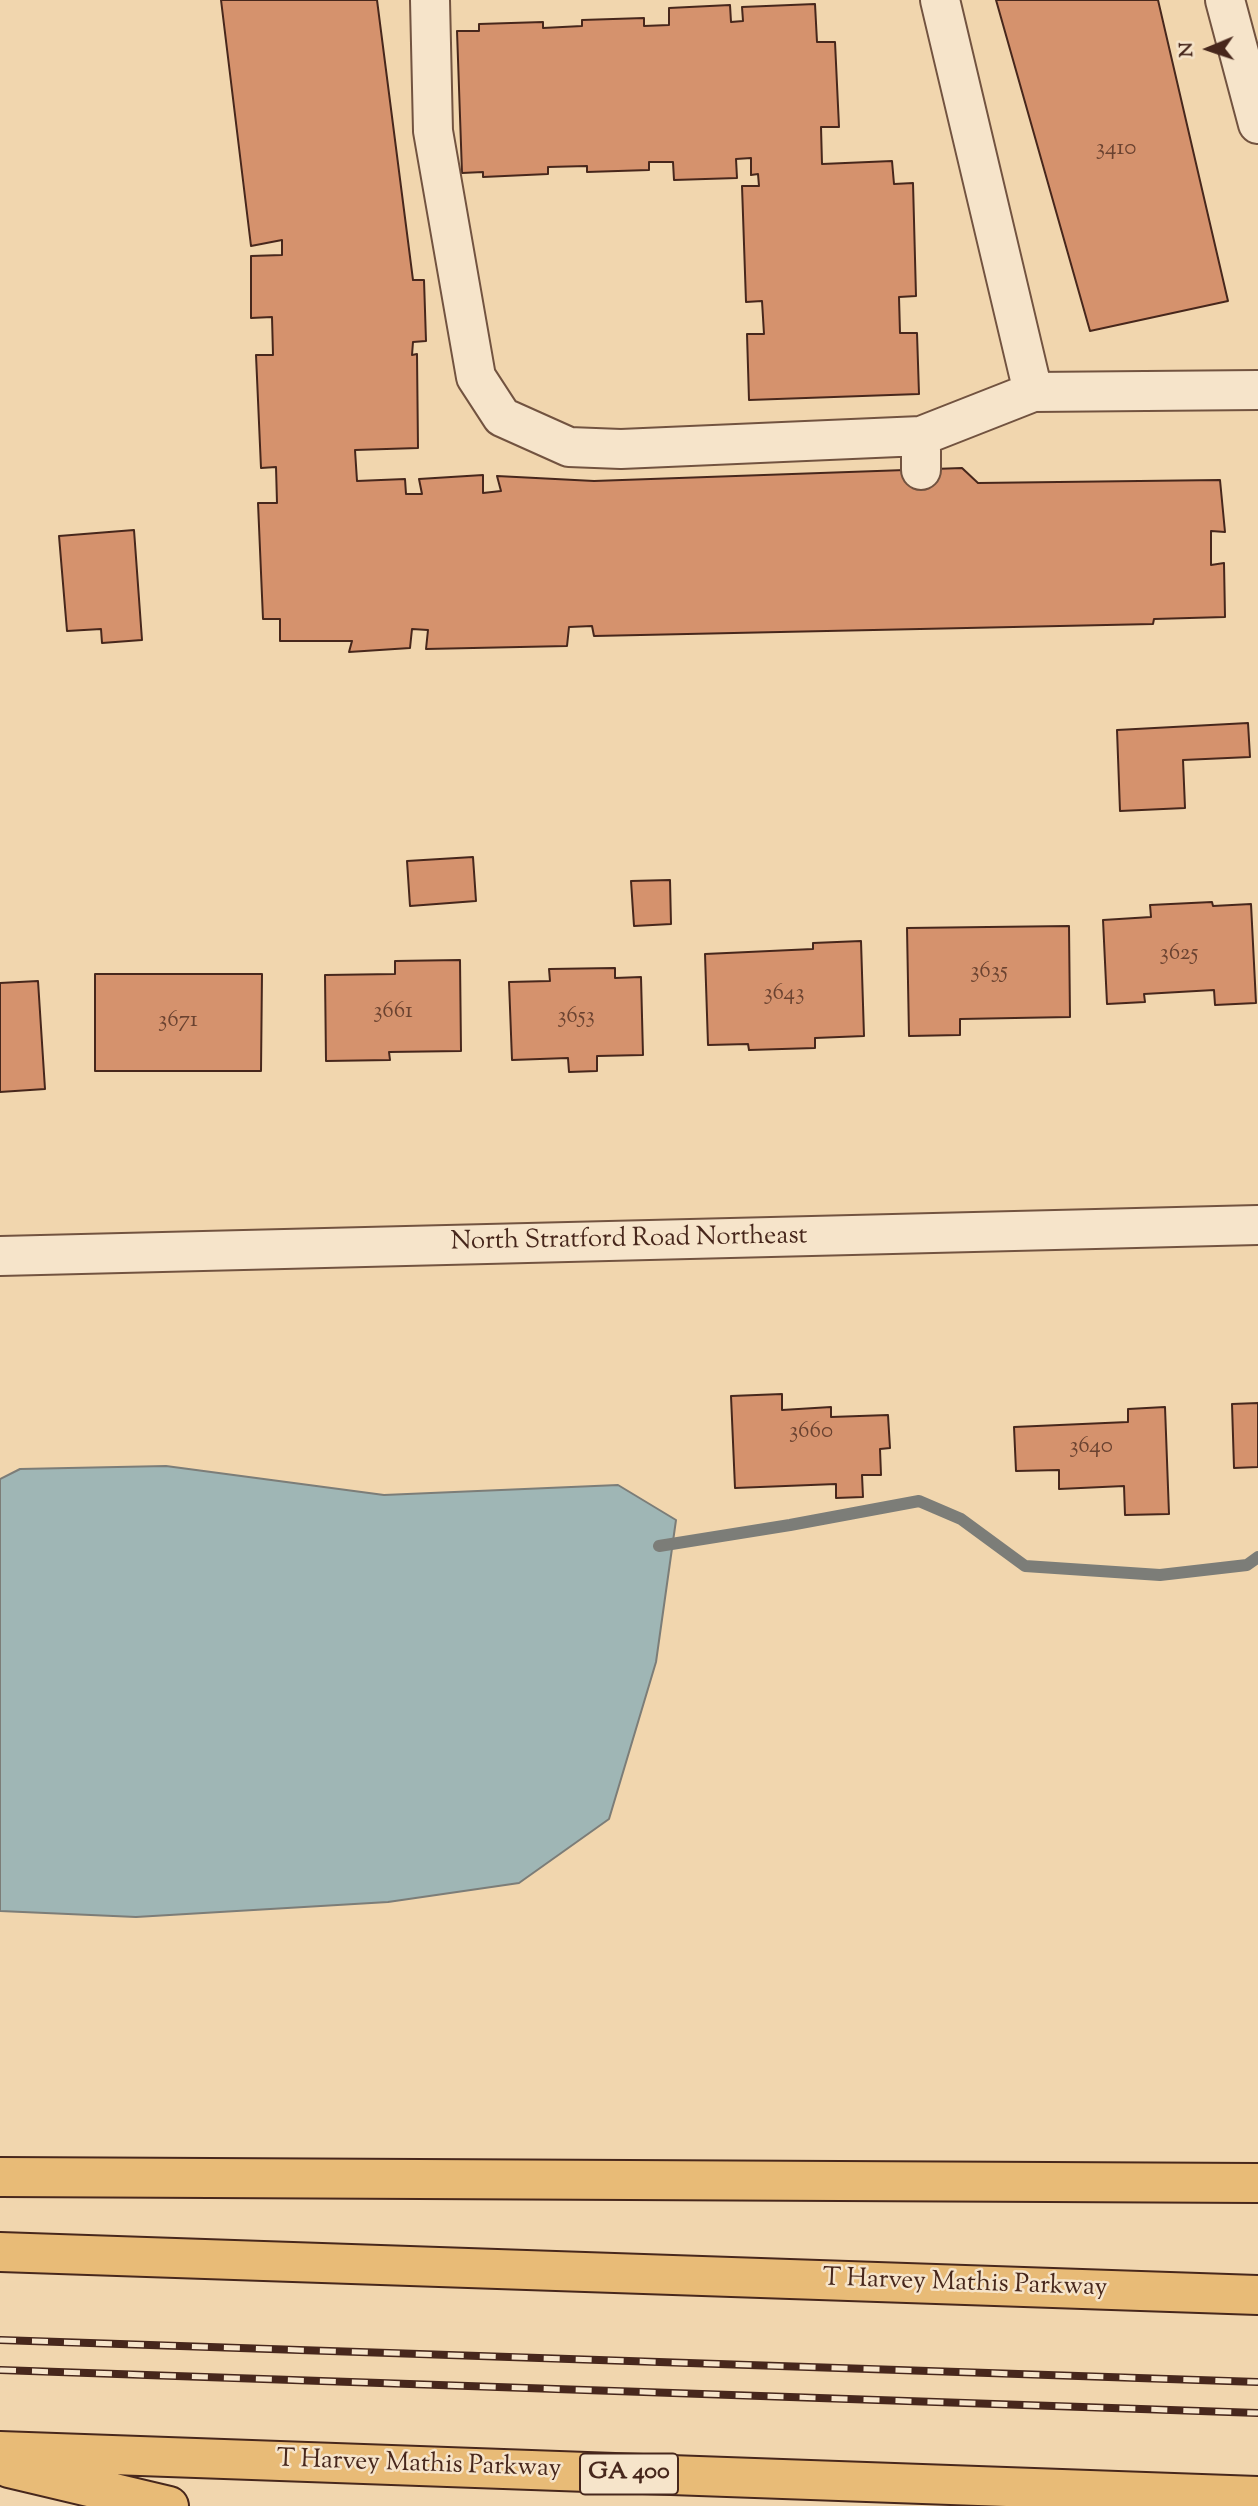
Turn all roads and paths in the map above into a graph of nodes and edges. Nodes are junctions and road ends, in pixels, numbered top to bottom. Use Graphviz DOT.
graph roads {
  1 [pos="430,0"];
  2 [pos="940,0"];
  3 [pos="1225,0"];
  4 [pos="1258,124"];
  5 [pos="1258,390"];
  6 [pos="1033,392"];
  7 [pos="1258,1226"];
  8 [pos="0,1256"];
  9 [pos="0,2177"];
  10 [pos="1258,2183"];
  11 [pos="0,2252"];
  12 [pos="1258,2295"];
  13 [pos="0,2451"];
  14 [pos="0,2466"];
  15 [pos="1258,2496"];
  16 [pos="169,2506"];
  1 -- 6 [label="street"];
  2 -- 6 [label="street"];
  3 -- 4 [label="street"];
  5 -- 6 [label="street"];
  7 -- 8 [label="street, North Stratford Road Northeast"];
  9 -- 10 [label="highway"];
  11 -- 12 [label="highway, T Harvey Mathis Parkway"];
  13 -- 15 [label="highway, T Harvey Mathis Parkway / GA 400"];
  14 -- 16 [label="highway"];
}
